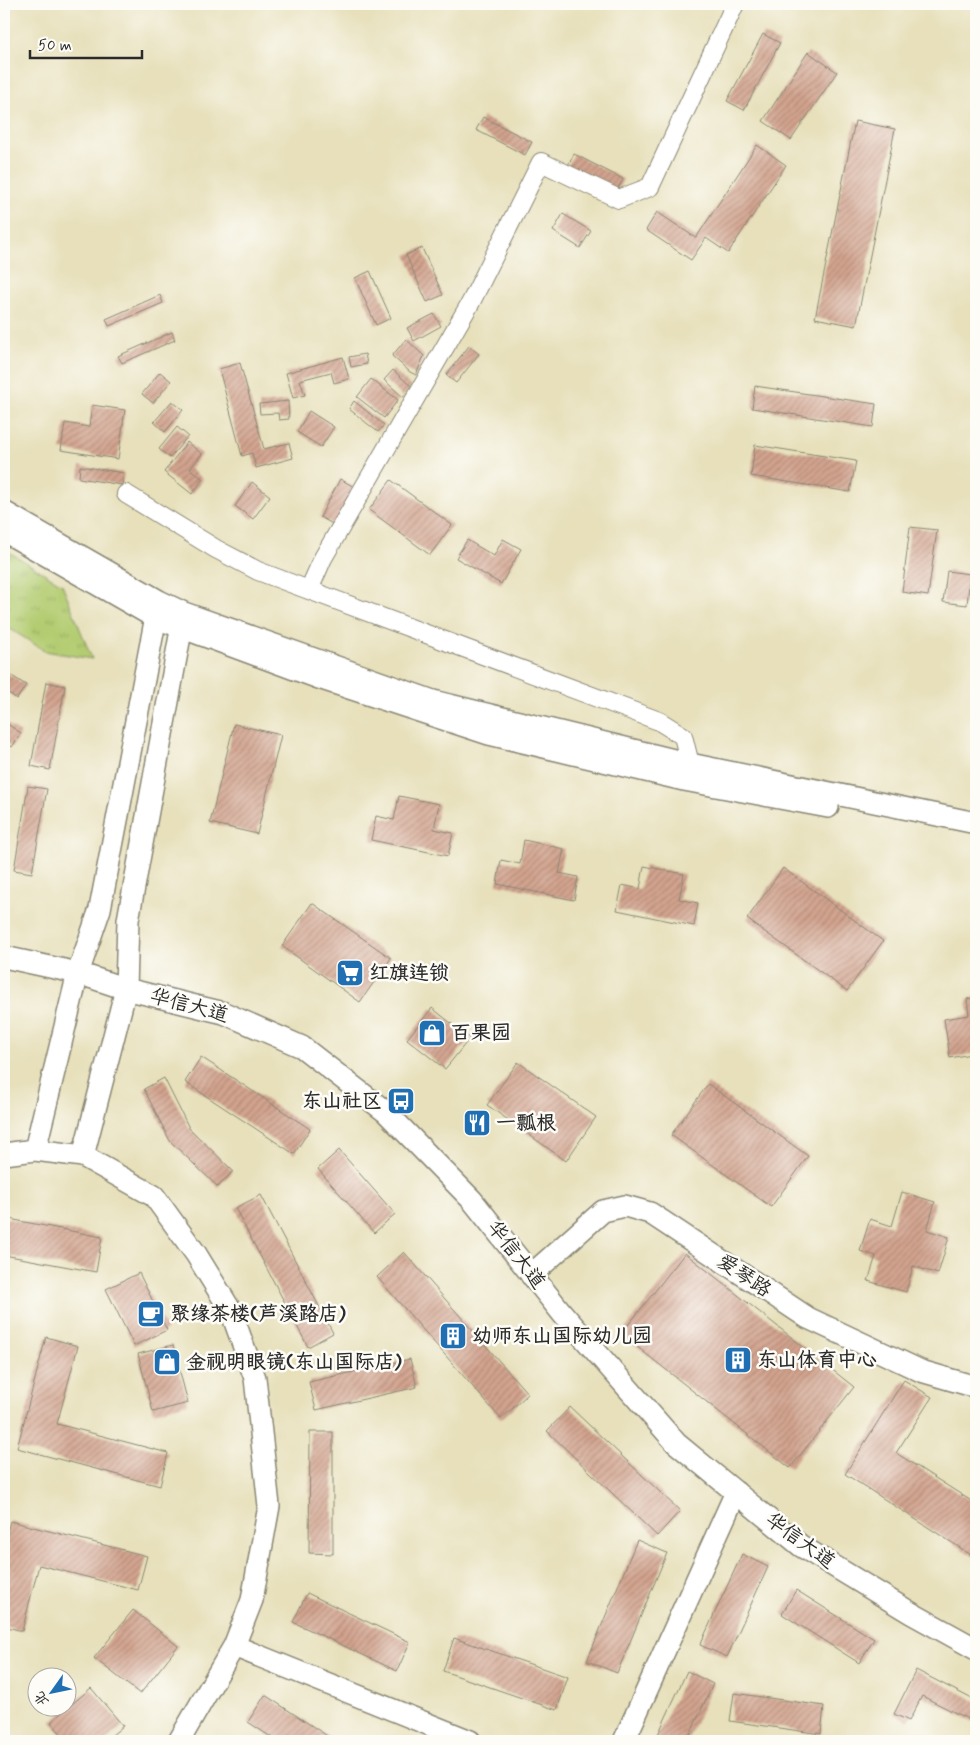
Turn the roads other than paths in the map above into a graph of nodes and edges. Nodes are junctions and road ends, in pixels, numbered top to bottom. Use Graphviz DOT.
graph roads {
  1 [pos="735,4"];
  2 [pos="126,494"];
  3 [pos="4,512"];
  4 [pos="4,531"];
  5 [pos="308,590"];
  6 [pos="158,610"];
  7 [pos="183,620"];
  8 [pos="690,764"];
  9 [pos="976,823"];
  10 [pos="976,838"];
  11 [pos="4,957"];
  12 [pos="78,973"];
  13 [pos="126,989"];
  14 [pos="35,1150"];
  15 [pos="4,1154"];
  16 [pos="83,1156"];
  17 [pos="531,1275"];
  18 [pos="976,1387"];
  19 [pos="736,1492"];
  20 [pos="234,1646"];
  21 [pos="976,1649"];
  22 [pos="179,1741"];
  23 [pos="470,1741"];
  24 [pos="624,1741"];
  1 -- 5 [label="street"];
  2 -- 5 [label="street"];
  3 -- 6 [label="street"];
  4 -- 6 [label="street"];
  5 -- 8 [label="street"];
  6 -- 7 [label="street"];
  6 -- 12 [label="street"];
  7 -- 8 [label="street"];
  7 -- 10 [label="street"];
  7 -- 13 [label="street"];
  8 -- 9 [label="street"];
  11 -- 12 [label="street, 华信大道"];
  12 -- 13 [label="street, 华信大道"];
  12 -- 14 [label="street"];
  13 -- 16 [label="street"];
  13 -- 17 [label="street, 华信大道"];
  14 -- 15 [label="street"];
  14 -- 16 [label="street"];
  16 -- 20 [label="street"];
  17 -- 18 [label="street, 爱琴路"];
  17 -- 19 [label="street, 华信大道"];
  19 -- 21 [label="street, 华信大道"];
  19 -- 24 [label="street"];
  20 -- 22 [label="street"];
  20 -- 23 [label="street"];
}
